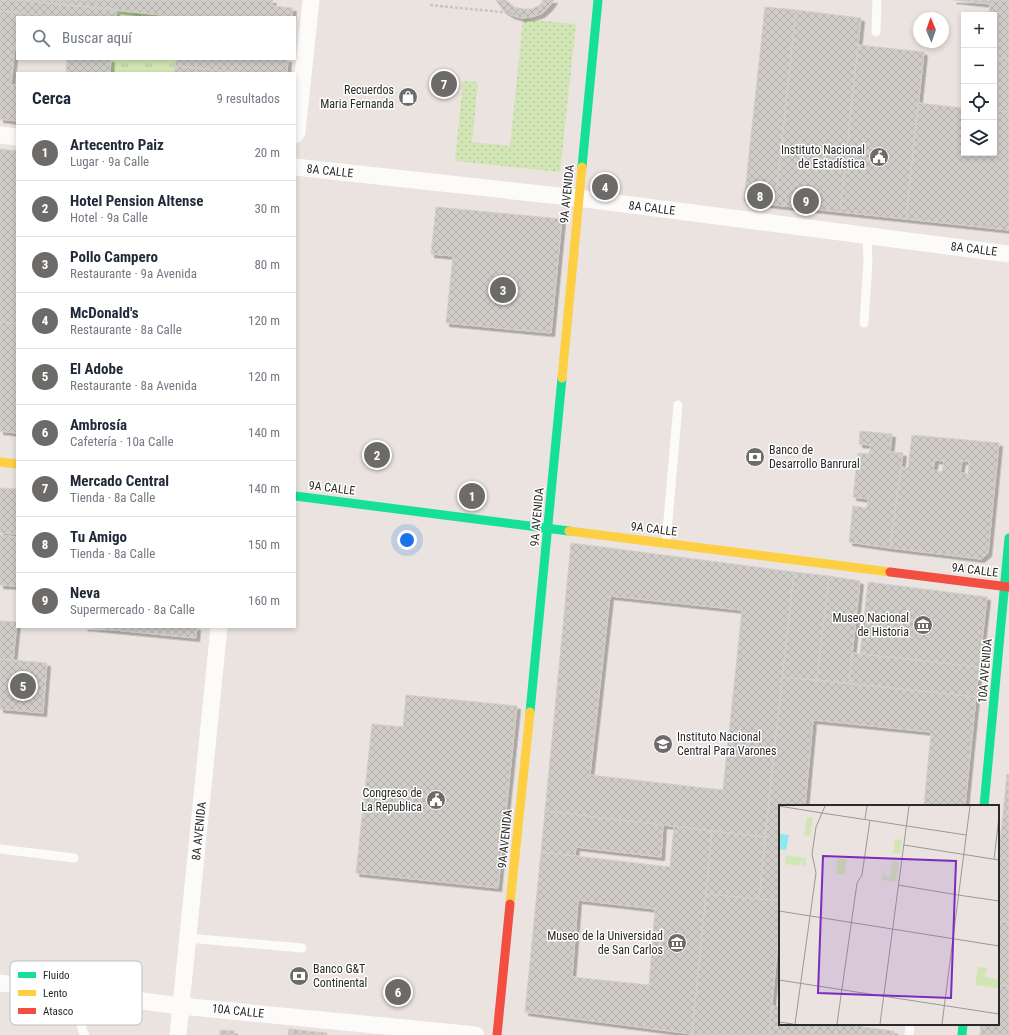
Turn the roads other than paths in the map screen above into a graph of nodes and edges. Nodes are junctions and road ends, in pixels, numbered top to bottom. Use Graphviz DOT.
graph roads {
  1 [pos="312,0"];
  2 [pos="598,0"];
  3 [pos="877,0"];
  4 [pos="876,32"];
  5 [pos="296,134"];
  6 [pos="0,135"];
  7 [pos="16,137"];
  8 [pos="296,167"];
  9 [pos="578,198"];
  10 [pos="867,235"];
  11 [pos="1009,254"];
  12 [pos="864,323"];
  13 [pos="678,405"];
  14 [pos="0,462"];
  15 [pos="16,464"];
  16 [pos="296,496"];
  17 [pos="549,527"];
  18 [pos="1009,538"];
  19 [pos="666,543"];
  20 [pos="1007,586"];
  21 [pos="219,628"];
  22 [pos="984,805"];
  23 [pos="0,849"];
  24 [pos="74,858"];
  25 [pos="188,938"];
  26 [pos="302,948"];
  27 [pos="0,983"];
  28 [pos="10,984"];
  29 [pos="142,1001"];
  30 [pos="181,1006"];
  31 [pos="82,1025"];
  32 [pos="910,1025"];
  33 [pos="963,1025"];
  34 [pos="85,1035"];
  35 [pos="178,1035"];
  36 [pos="476,1035"];
  37 [pos="497,1035"];
  38 [pos="909,1035"];
  39 [pos="962,1035"];
  1 -- 5 [label="street"];
  2 -- 9 [label="street, 9A AVENIDA"];
  3 -- 4 [label="lane"];
  6 -- 7 [label="street"];
  8 -- 9 [label="street, 8A CALLE"];
  9 -- 10 [label="street, 8A CALLE"];
  9 -- 17 [label="street, 9A AVENIDA"];
  10 -- 11 [label="street, 8A CALLE"];
  10 -- 12 [label="lane"];
  13 -- 19 [label="lane"];
  14 -- 15 [label="street"];
  16 -- 17 [label="street, 9A CALLE"];
  17 -- 19 [label="street, 9A CALLE"];
  17 -- 37 [label="street, 9A AVENIDA"];
  18 -- 20 [label="street, 10A AVENIDA"];
  19 -- 20 [label="street, 9A CALLE"];
  20 -- 22 [label="street, 10A AVENIDA"];
  21 -- 25 [label="street, 8A AVENIDA"];
  23 -- 24 [label="lane"];
  25 -- 26 [label="lane"];
  25 -- 30 [label="street, 8A AVENIDA"];
  27 -- 28 [label="street, 10A CALLE"];
  29 -- 30 [label="street, 10A CALLE"];
  30 -- 35 [label="street, 8A AVENIDA"];
  30 -- 36 [label="street, 10A CALLE"];
  31 -- 34 [label="lane"];
  32 -- 38 [label="lane"];
  33 -- 39 [label="street"];
}
